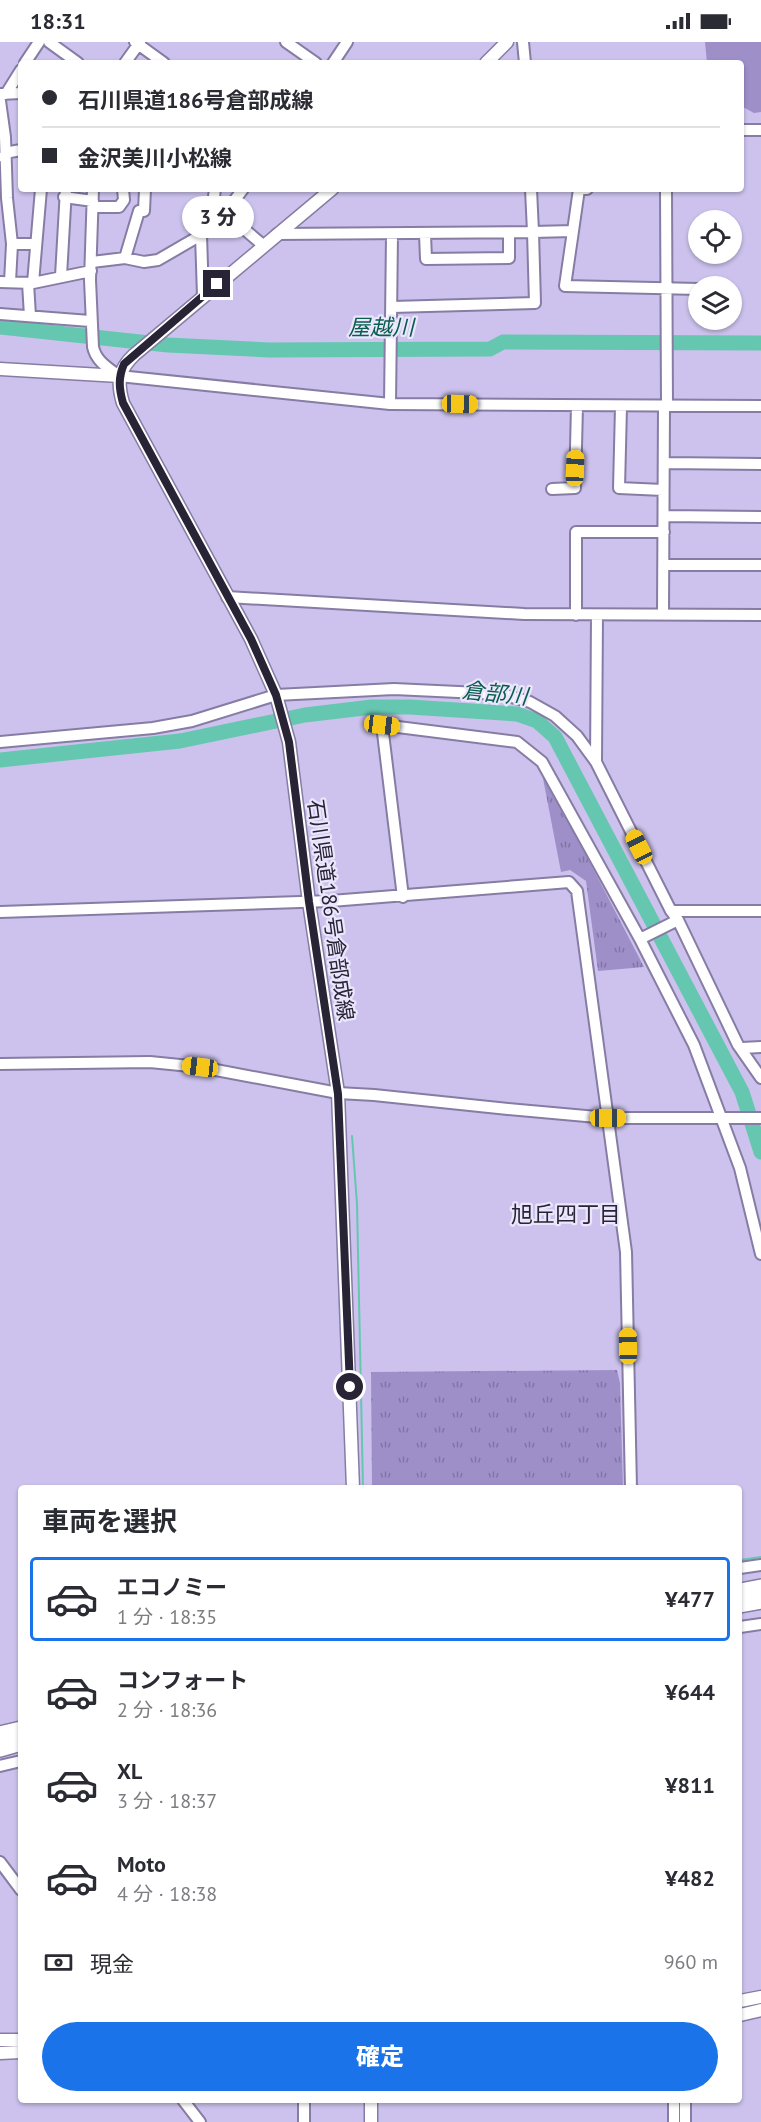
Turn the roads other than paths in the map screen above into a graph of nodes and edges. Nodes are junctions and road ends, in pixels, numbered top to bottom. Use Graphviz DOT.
graph roads {
  1 [pos="39,42"];
  2 [pos="48,42"];
  3 [pos="286,42"];
  4 [pos="348,42"];
  5 [pos="507,42"];
  6 [pos="524,42"];
  7 [pos="138,43"];
  8 [pos="27,60"];
  9 [pos="74,60"];
  10 [pos="127,60"];
  11 [pos="160,60"];
  12 [pos="312,60"];
  13 [pos="335,60"];
  14 [pos="489,60"];
  15 [pos="525,60"];
  16 [pos="18,74"];
  17 [pos="18,93"];
  18 [pos="2,96"];
  19 [pos="744,130"];
  20 [pos="761,130"];
  21 [pos="18,151"];
  22 [pos="3,157"];
  23 [pos="41,192"];
  24 [pos="123,192"];
  25 [pos="145,192"];
  26 [pos="215,192"];
  27 [pos="241,192"];
  28 [pos="328,192"];
  29 [pos="531,192"];
  30 [pos="579,192"];
  31 [pos="666,192"];
  32 [pos="65,193"];
  33 [pos="3,198"];
  34 [pos="93,199"];
  35 [pos="212,208"];
  36 [pos="225,213"];
  37 [pos="573,231"];
  38 [pos="533,232"];
  39 [pos="509,233"];
  40 [pos="278,234"];
  41 [pos="425,234"];
  42 [pos="201,235"];
  43 [pos="392,235"];
  44 [pos="12,244"];
  45 [pos="34,244"];
  46 [pos="263,245"];
  47 [pos="125,258"];
  48 [pos="91,267"];
  49 [pos="61,276"];
  50 [pos="5,282"];
  51 [pos="30,283"];
  52 [pos="666,289"];
  53 [pos="688,289"];
  54 [pos="202,296"];
  55 [pos="392,307"];
  56 [pos="0,314"];
  57 [pos="30,316"];
  58 [pos="90,323"];
  59 [pos="0,369"];
  60 [pos="119,376"];
  61 [pos="390,404"];
  62 [pos="578,406"];
  63 [pos="621,406"];
  64 [pos="666,406"];
  65 [pos="761,406"];
  66 [pos="664,463"];
  67 [pos="761,464"];
  68 [pos="552,489"];
  69 [pos="663,490"];
  70 [pos="663,516"];
  71 [pos="761,517"];
  72 [pos="664,531"];
  73 [pos="664,565"];
  74 [pos="761,565"];
  75 [pos="227,597"];
  76 [pos="663,614"];
  77 [pos="576,615"];
  78 [pos="597,615"];
  79 [pos="761,615"];
  80 [pos="277,697"];
  81 [pos="0,742"];
  82 [pos="596,762"];
  83 [pos="403,897"];
  84 [pos="309,902"];
  85 [pos="761,911"];
  86 [pos="0,912"];
  87 [pos="674,918"];
  88 [pos="642,937"];
  89 [pos="761,1047"];
  90 [pos="742,1048"];
  91 [pos="0,1064"];
  92 [pos="761,1078"];
  93 [pos="338,1094"];
  94 [pos="608,1118"];
  95 [pos="761,1118"];
  96 [pos="720,1119"];
  97 [pos="761,1254"];
  98 [pos="353,1485"];
  99 [pos="631,1485"];
  100 [pos="761,1565"];
  101 [pos="742,1568"];
  102 [pos="761,1587"];
  103 [pos="742,1591"];
  104 [pos="761,1602"];
  105 [pos="742,1605"];
  106 [pos="761,1624"];
  107 [pos="742,1627"];
  108 [pos="18,1730"];
  109 [pos="0,1734"];
  110 [pos="18,1744"];
  111 [pos="0,1749"];
  112 [pos="18,1762"];
  113 [pos="0,1766"];
  114 [pos="0,1862"];
  115 [pos="18,1886"];
  116 [pos="761,1997"];
  117 [pos="742,2001"];
  118 [pos="761,2010"];
  119 [pos="742,2015"];
  120 [pos="0,2040"];
  121 [pos="18,2040"];
  122 [pos="18,2052"];
  123 [pos="0,2053"];
  124 [pos="185,2103"];
  125 [pos="304,2103"];
  126 [pos="371,2103"];
  127 [pos="674,2103"];
  128 [pos="685,2103"];
  129 [pos="200,2122"];
  130 [pos="304,2122"];
  131 [pos="371,2122"];
  132 [pos="674,2122"];
  133 [pos="685,2122"];
  1 -- 8 [label="street"];
  2 -- 9 [label="street"];
  3 -- 12 [label="street"];
  4 -- 13 [label="street"];
  5 -- 14 [label="main road"];
  6 -- 15 [label="street"];
  7 -- 10 [label="street"];
  7 -- 11 [label="street"];
  16 -- 18 [label="street"];
  17 -- 18 [label="street"];
  18 -- 22 [label="street"];
  19 -- 20 [label="street"];
  21 -- 22 [label="street"];
  22 -- 33 [label="street"];
  23 -- 45 [label="street"];
  24 -- 34 [label="street"];
  25 -- 47 [label="street"];
  26 -- 35 [label="street"];
  27 -- 36 [label="street"];
  28 -- 40 [label="main road"];
  29 -- 38 [label="street"];
  30 -- 37 [label="street"];
  31 -- 52 [label="street"];
  32 -- 34 [label="street"];
  32 -- 49 [label="street"];
  33 -- 44 [label="street"];
  34 -- 48 [label="street"];
  35 -- 36 [label="street"];
  35 -- 42 [label="street"];
  36 -- 46 [label="street"];
  37 -- 38 [label="street"];
  37 -- 52 [label="street"];
  38 -- 39 [label="street"];
  38 -- 55 [label="street"];
  39 -- 41 [label="street"];
  39 -- 41 [label="street"];
  40 -- 43 [label="street"];
  40 -- 46 [label="main road"];
  41 -- 43 [label="street"];
  42 -- 47 [label="street"];
  42 -- 54 [label="street"];
  43 -- 55 [label="street"];
  44 -- 45 [label="street"];
  44 -- 50 [label="street"];
  45 -- 51 [label="street"];
  46 -- 54 [label="main road"];
  47 -- 48 [label="street"];
  48 -- 49 [label="street"];
  48 -- 58 [label="street"];
  49 -- 51 [label="street"];
  50 -- 51 [label="street"];
  51 -- 57 [label="street"];
  52 -- 53 [label="street"];
  52 -- 64 [label="street"];
  54 -- 60 [label="main road"];
  55 -- 61 [label="street"];
  56 -- 57 [label="street"];
  57 -- 58 [label="street"];
  58 -- 60 [label="street"];
  59 -- 60 [label="main road"];
  60 -- 61 [label="street"];
  60 -- 75 [label="main road, 石川県道186号倉部成線"];
  61 -- 62 [label="street"];
  62 -- 63 [label="street"];
  62 -- 68 [label="street"];
  63 -- 64 [label="street"];
  63 -- 69 [label="street"];
  64 -- 65 [label="street"];
  64 -- 66 [label="street"];
  66 -- 67 [label="street"];
  66 -- 69 [label="street"];
  69 -- 70 [label="street"];
  70 -- 71 [label="street"];
  70 -- 72 [label="street"];
  72 -- 73 [label="street"];
  72 -- 77 [label="street"];
  73 -- 74 [label="street"];
  73 -- 76 [label="street"];
  75 -- 77 [label="street"];
  75 -- 80 [label="main road, 石川県道186号倉部成線"];
  76 -- 78 [label="street"];
  76 -- 79 [label="street"];
  77 -- 78 [label="street"];
  78 -- 82 [label="street"];
  80 -- 81 [label="street"];
  80 -- 82 [label="street"];
  80 -- 84 [label="main road, 石川県道186号倉部成線"];
  82 -- 87 [label="street"];
  83 -- 84 [label="street"];
  83 -- 88 [label="street"];
  83 -- 94 [label="street"];
  84 -- 86 [label="street"];
  84 -- 93 [label="main road, 石川県道186号倉部成線"];
  85 -- 87 [label="street"];
  87 -- 88 [label="street"];
  87 -- 90 [label="street"];
  88 -- 96 [label="street"];
  89 -- 90 [label="street"];
  90 -- 92 [label="street"];
  91 -- 93 [label="street"];
  93 -- 94 [label="street"];
  93 -- 98 [label="main road, 石川県道186号倉部成線"];
  94 -- 96 [label="street"];
  94 -- 99 [label="street"];
  95 -- 96 [label="street"];
  96 -- 97 [label="street"];
  100 -- 101 [label="street"];
  102 -- 103 [label="highway"];
  104 -- 105 [label="highway"];
  106 -- 107 [label="street"];
  108 -- 109 [label="highway"];
  110 -- 111 [label="highway"];
  112 -- 113 [label="street"];
  114 -- 115 [label="street"];
  116 -- 117 [label="main road"];
  118 -- 119 [label="main road"];
  120 -- 121 [label="main road"];
  122 -- 123 [label="main road"];
  124 -- 129 [label="street"];
  125 -- 130 [label="street"];
  126 -- 131 [label="main road"];
  127 -- 132 [label="street"];
  128 -- 133 [label="street"];
}
